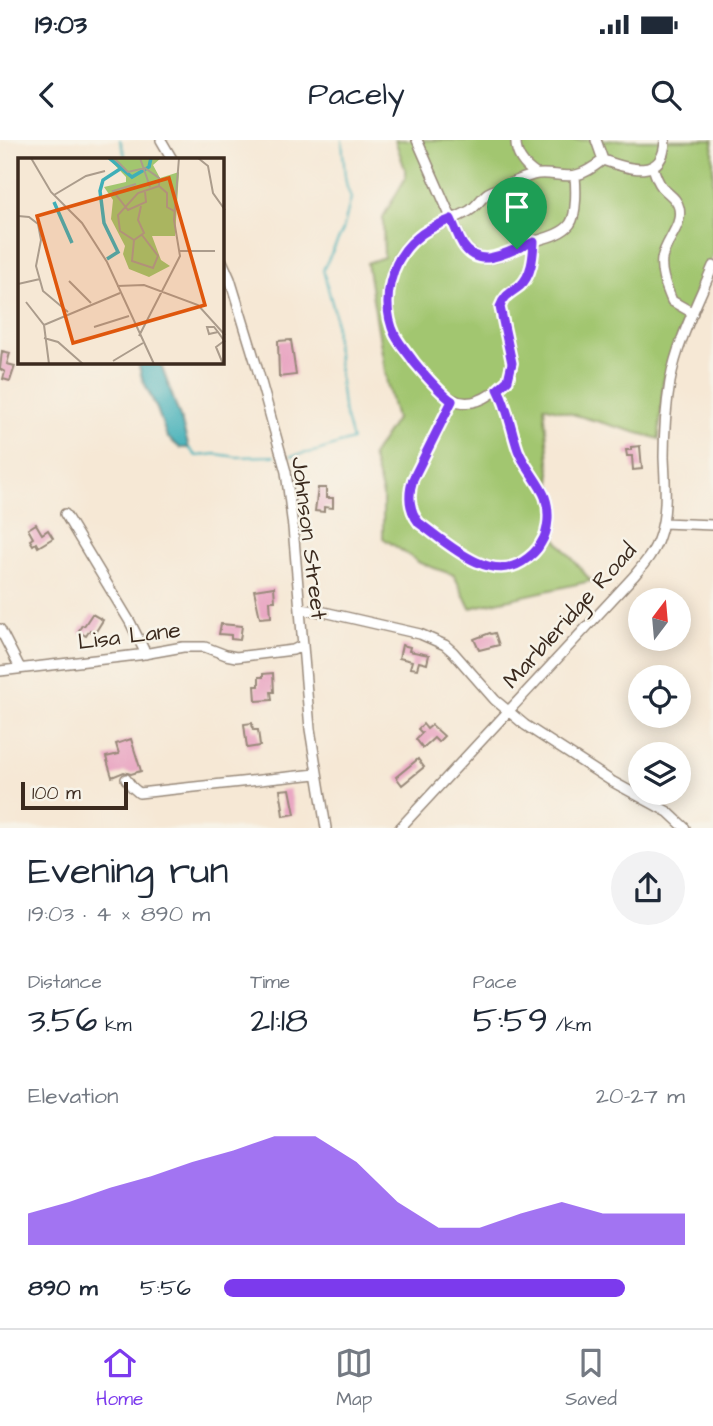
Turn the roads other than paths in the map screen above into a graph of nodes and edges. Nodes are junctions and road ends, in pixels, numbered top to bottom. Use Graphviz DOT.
graph roads {
  1 [pos="161,140"];
  2 [pos="417,140"];
  3 [pos="516,140"];
  4 [pos="596,140"];
  5 [pos="664,140"];
  6 [pos="171,158"];
  7 [pos="603,160"];
  8 [pos="653,167"];
  9 [pos="536,174"];
  10 [pos="575,176"];
  11 [pos="451,219"];
  12 [pos="534,242"];
  13 [pos="713,266"];
  14 [pos="224,267"];
  15 [pos="694,313"];
  16 [pos="498,389"];
  17 [pos="452,401"];
  18 [pos="65,514"];
  19 [pos="663,523"];
  20 [pos="713,525"];
  21 [pos="300,608"];
  22 [pos="0,629"];
  23 [pos="303,645"];
  24 [pos="146,654"];
  25 [pos="20,668"];
  26 [pos="0,671"];
  27 [pos="509,711"];
  28 [pos="316,774"];
  29 [pos="127,779"];
  30 [pos="326,828"];
  31 [pos="400,828"];
  32 [pos="685,828"];
  1 -- 6 [label="street"];
  2 -- 11 [label="street"];
  3 -- 9 [label="street"];
  4 -- 7 [label="street"];
  5 -- 8 [label="street"];
  7 -- 8 [label="street"];
  7 -- 10 [label="street"];
  8 -- 15 [label="street"];
  9 -- 10 [label="street"];
  9 -- 11 [label="street"];
  10 -- 12 [label="street"];
  11 -- 12 [label="street"];
  11 -- 17 [label="street"];
  12 -- 16 [label="street"];
  13 -- 15 [label="street, Marbleridge Road"];
  14 -- 21 [label="street, Johnson Street"];
  15 -- 19 [label="street, Marbleridge Road"];
  16 -- 17 [label="street"];
  16 -- 17 [label="street"];
  18 -- 24 [label="street"];
  19 -- 20 [label="street"];
  19 -- 27 [label="street, Marbleridge Road"];
  21 -- 23 [label="street, Johnson Street"];
  21 -- 27 [label="street"];
  22 -- 25 [label="street"];
  23 -- 24 [label="street, Lisa Lane"];
  23 -- 28 [label="street, Johnson Street"];
  24 -- 25 [label="street, Lisa Lane"];
  25 -- 26 [label="street, Lisa Lane"];
  27 -- 31 [label="street, Marbleridge Road"];
  27 -- 32 [label="street"];
  28 -- 29 [label="street"];
  28 -- 30 [label="street, Johnson Street"];
}
